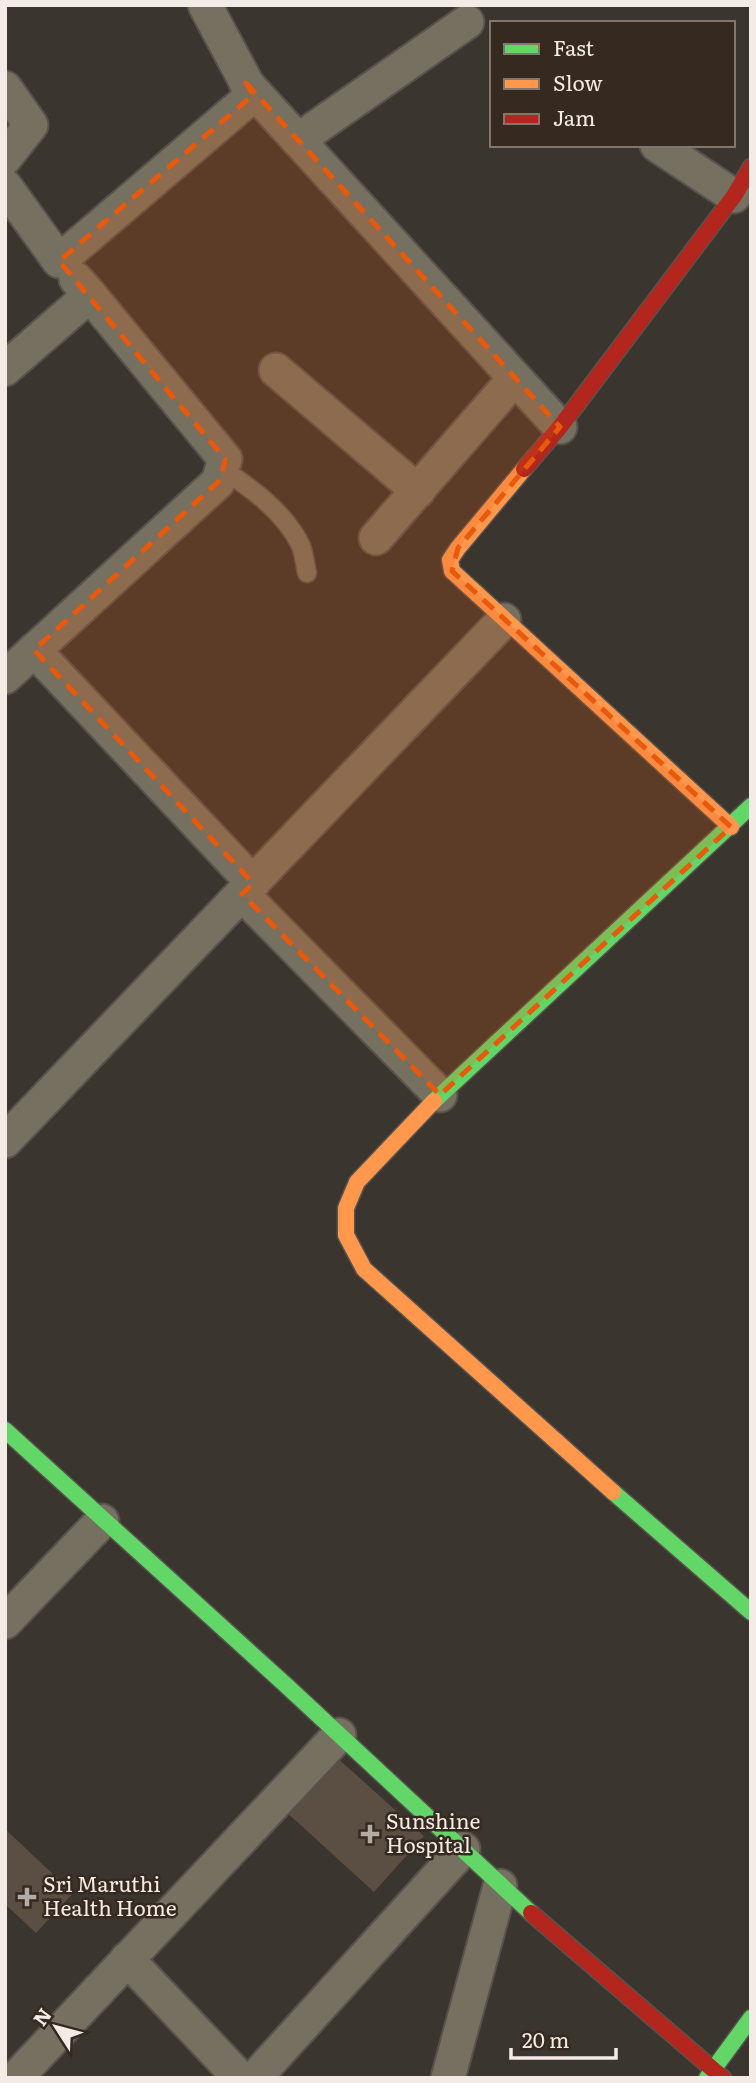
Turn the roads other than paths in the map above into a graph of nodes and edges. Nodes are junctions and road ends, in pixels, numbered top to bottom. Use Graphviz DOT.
graph roads {
  1 [pos="205,5"];
  2 [pos="478,22"];
  3 [pos="246,83"];
  4 [pos="5,88"];
  5 [pos="298,140"];
  6 [pos="660,147"];
  7 [pos="5,158"];
  8 [pos="751,167"];
  9 [pos="5,186"];
  10 [pos="734,195"];
  11 [pos="60,261"];
  12 [pos="90,295"];
  13 [pos="5,369"];
  14 [pos="276,370"];
  15 [pos="515,378"];
  16 [pos="560,427"];
  17 [pos="223,470"];
  18 [pos="418,491"];
  19 [pos="376,538"];
  20 [pos="307,573"];
  21 [pos="504,620"];
  22 [pos="34,650"];
  23 [pos="5,677"];
  24 [pos="751,806"];
  25 [pos="731,827"];
  26 [pos="248,889"];
  27 [pos="439,1095"];
  28 [pos="5,1141"];
  29 [pos="5,1430"];
  30 [pos="102,1521"];
  31 [pos="751,1612"];
  32 [pos="5,1622"];
  33 [pos="340,1735"];
  34 [pos="463,1849"];
  35 [pos="500,1886"];
  36 [pos="127,1959"];
  37 [pos="751,2018"];
  38 [pos="714,2075"];
  39 [pos="16,2078"];
  40 [pos="240,2078"];
  41 [pos="255,2078"];
  42 [pos="448,2078"];
  1 -- 3 [label="street"];
  2 -- 5 [label="street"];
  3 -- 5 [label="street"];
  3 -- 11 [label="street"];
  4 -- 7 [label="street"];
  5 -- 15 [label="street"];
  6 -- 10 [label="street"];
  8 -- 10 [label="street"];
  9 -- 11 [label="street"];
  10 -- 16 [label="street"];
  11 -- 12 [label="street"];
  12 -- 13 [label="street"];
  12 -- 17 [label="street"];
  14 -- 18 [label="street"];
  15 -- 16 [label="street"];
  15 -- 18 [label="street"];
  16 -- 21 [label="street"];
  17 -- 20 [label="lane"];
  17 -- 22 [label="street"];
  18 -- 19 [label="street"];
  21 -- 25 [label="street"];
  21 -- 26 [label="street"];
  22 -- 23 [label="street"];
  22 -- 26 [label="street"];
  24 -- 25 [label="street"];
  25 -- 27 [label="street"];
  26 -- 27 [label="street"];
  26 -- 28 [label="street"];
  27 -- 31 [label="street"];
  29 -- 30 [label="street"];
  30 -- 32 [label="street"];
  30 -- 33 [label="street"];
  33 -- 34 [label="street"];
  33 -- 36 [label="street"];
  34 -- 35 [label="street"];
  34 -- 41 [label="street"];
  35 -- 38 [label="street"];
  35 -- 42 [label="street"];
  36 -- 39 [label="street"];
  36 -- 40 [label="street"];
  37 -- 38 [label="street"];
}
